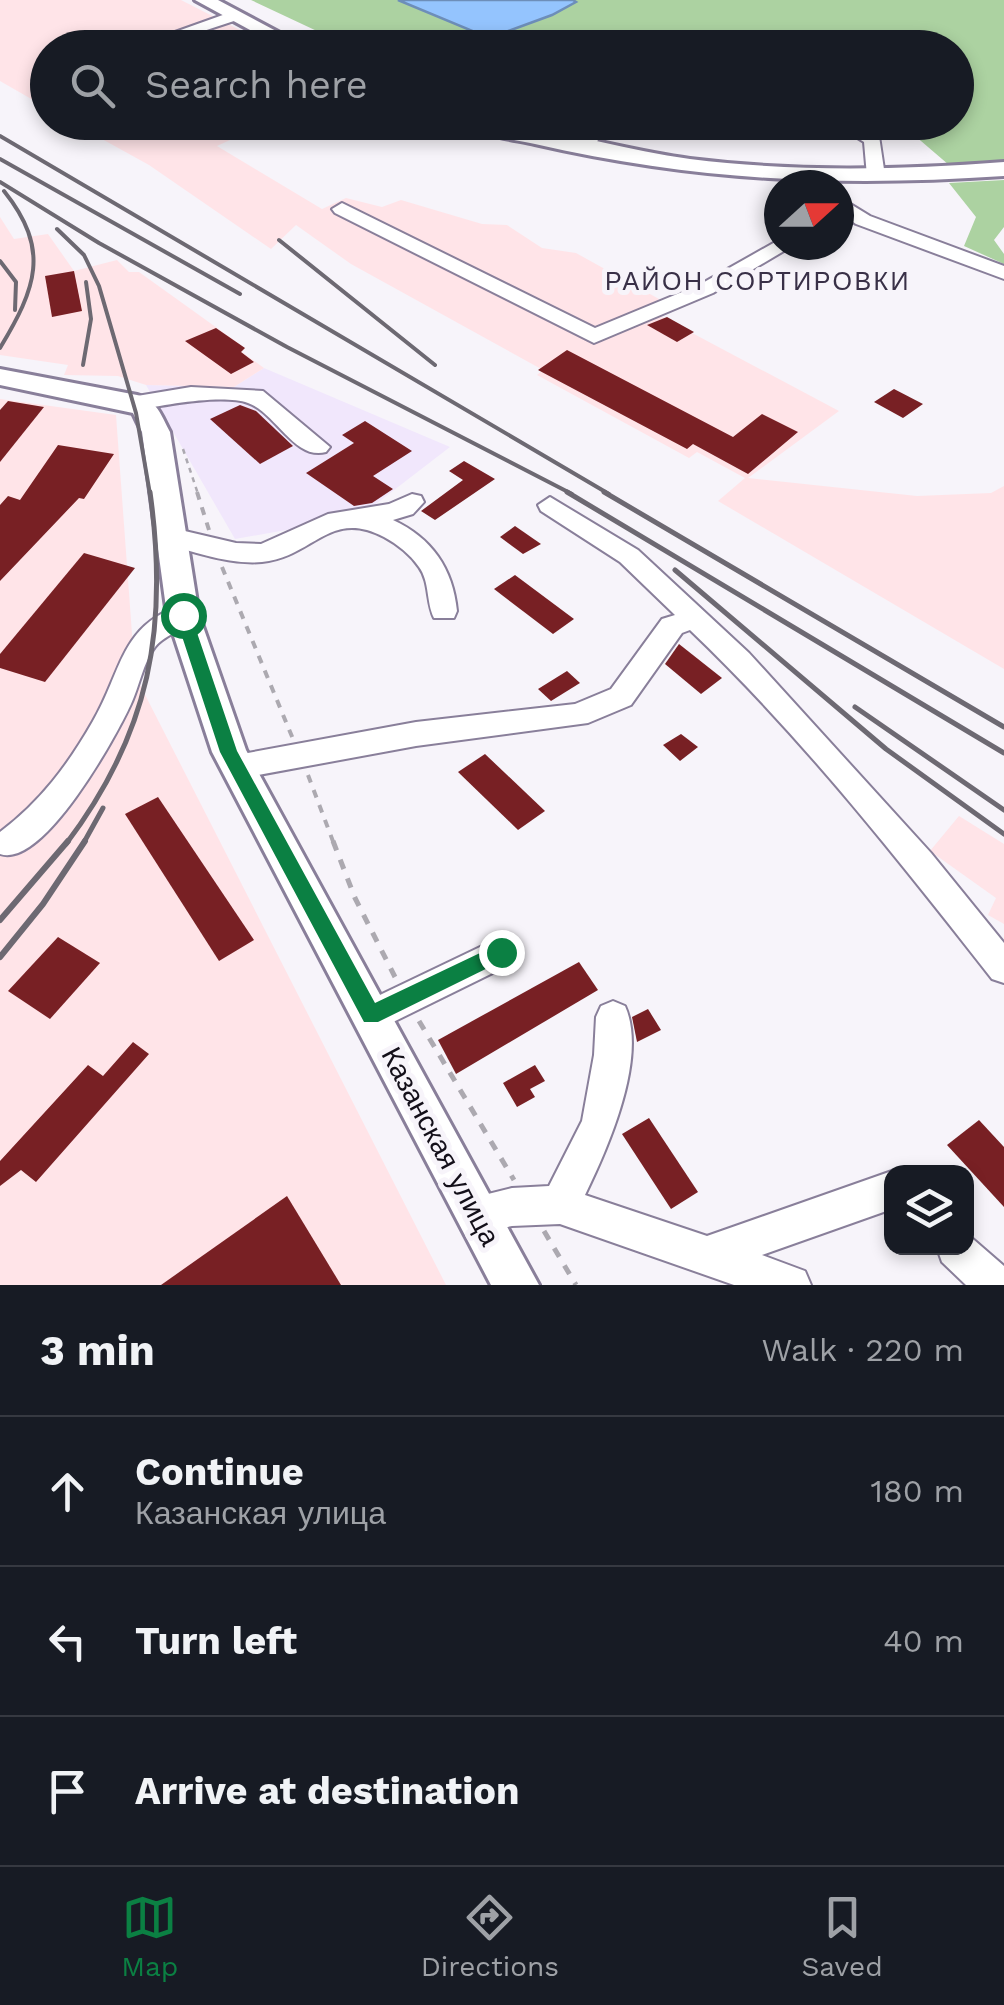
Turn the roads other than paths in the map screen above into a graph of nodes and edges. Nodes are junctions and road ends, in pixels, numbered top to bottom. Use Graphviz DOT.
graph roads {
  1 [pos="204,0"];
  2 [pos="234,16"];
  3 [pos="191,30"];
  4 [pos="262,30"];
  5 [pos="550,140"];
  6 [pos="590,140"];
  7 [pos="873,140"];
  8 [pos="584,148"];
  9 [pos="1004,170"];
  10 [pos="764,174"];
  11 [pos="876,176"];
  12 [pos="854,178"];
  13 [pos="342,209"];
  14 [pos="854,214"];
  15 [pos="764,257"];
  16 [pos="1004,273"];
  17 [pos="0,378"];
  18 [pos="135,403"];
  19 [pos="318,447"];
  20 [pos="412,502"];
  21 [pos="550,505"];
  22 [pos="359,517"];
  23 [pos="172,536"];
  24 [pos="444,612"];
  25 [pos="183,615"];
  26 [pos="694,619"];
  27 [pos="237,767"];
  28 [pos="8,844"];
  29 [pos="501,952"];
  30 [pos="1004,968"];
  31 [pos="371,1016"];
  32 [pos="614,1018"];
  33 [pos="884,1193"];
  34 [pos="545,1206"];
  35 [pos="478,1214"];
  36 [pos="963,1255"];
  37 [pos="706,1256"];
  38 [pos="516,1285"];
  39 [pos="791,1285"];
  40 [pos="995,1285"];
  1 -- 2 [label="main road"];
  2 -- 3 [label="street"];
  2 -- 4 [label="main road"];
  5 -- 8 [label="main road"];
  6 -- 8 [label="street"];
  7 -- 11 [label="street"];
  8 -- 10 [label="main road"];
  9 -- 11 [label="main road"];
  11 -- 12 [label="main road"];
  13 -- 15 [label="street"];
  14 -- 16 [label="street"];
  17 -- 18 [label="main road"];
  18 -- 19 [label="street"];
  18 -- 23 [label="main road, Казанская улица"];
  20 -- 22 [label="street"];
  21 -- 26 [label="street"];
  22 -- 23 [label="street"];
  22 -- 24 [label="street"];
  23 -- 25 [label="main road, Казанская улица"];
  25 -- 27 [label="main road, Казанская улица"];
  25 -- 28 [label="street"];
  26 -- 27 [label="street"];
  26 -- 30 [label="street"];
  27 -- 31 [label="main road, Казанская улица"];
  29 -- 31 [label="street"];
  31 -- 35 [label="main road, Казанская улица"];
  32 -- 34 [label="street"];
  33 -- 37 [label="street"];
  34 -- 35 [label="street"];
  34 -- 37 [label="street"];
  35 -- 38 [label="main road, Казанская улица"];
  36 -- 40 [label="street"];
  37 -- 39 [label="street"];
}
